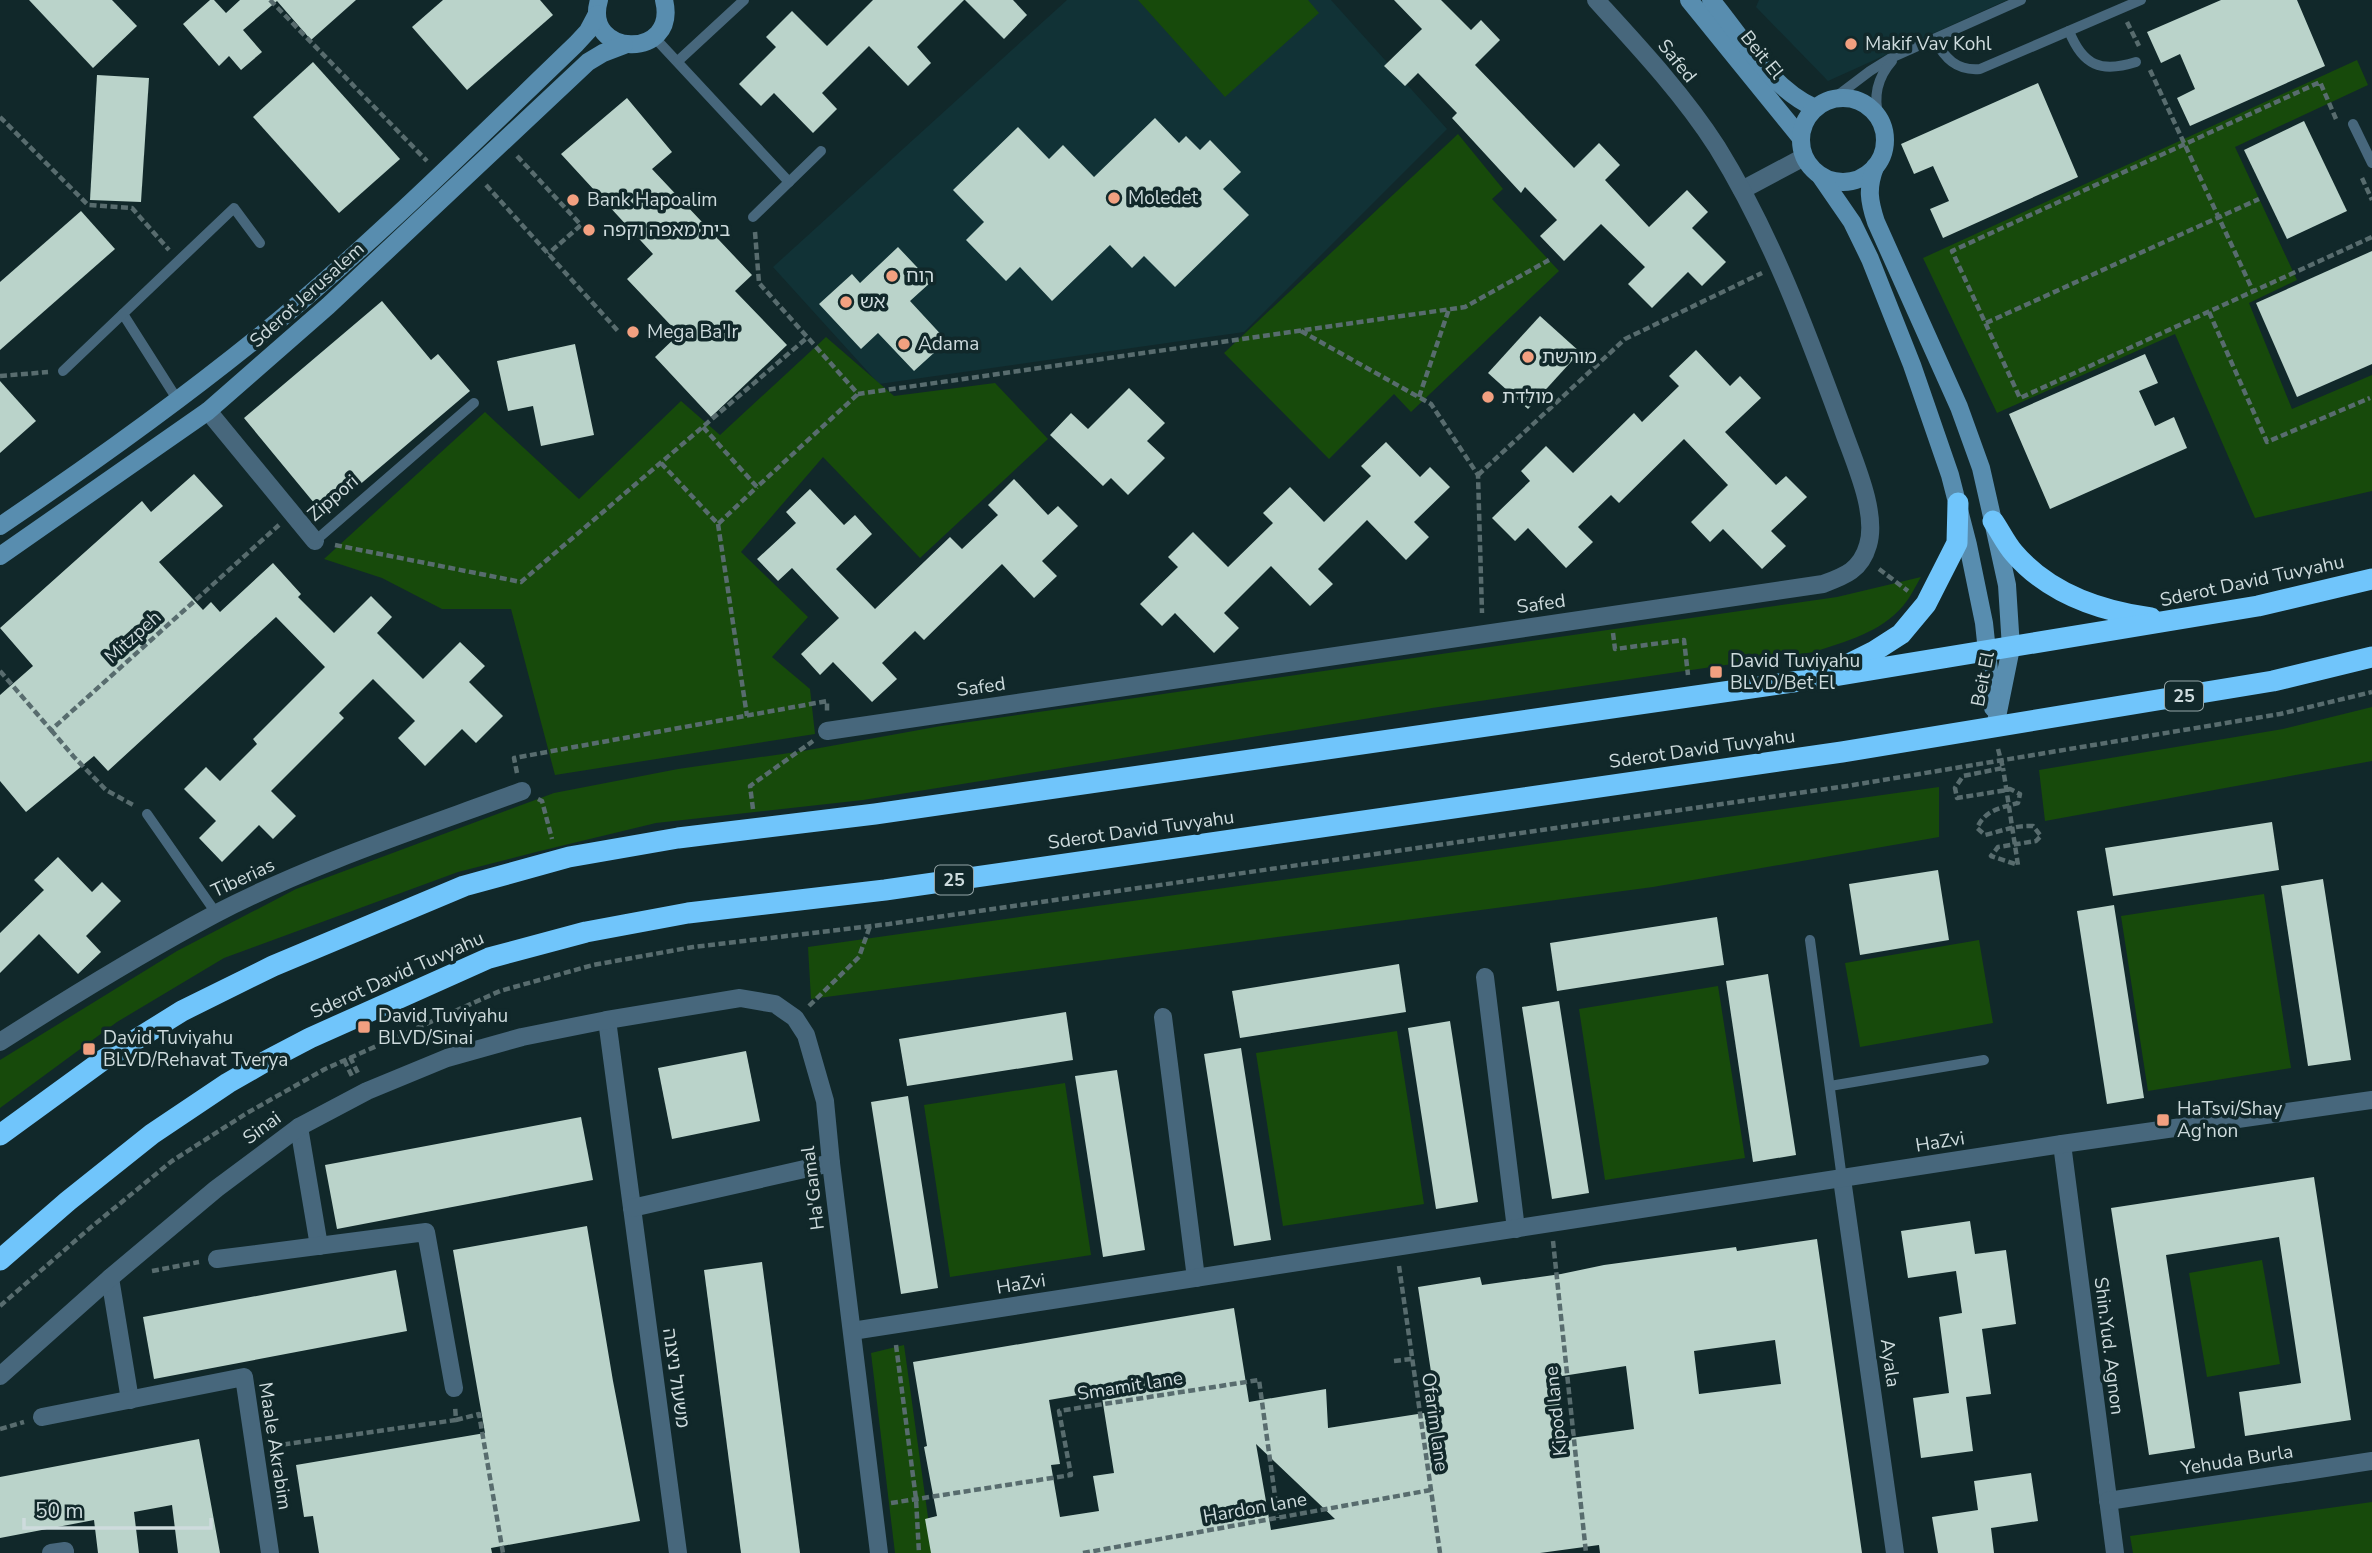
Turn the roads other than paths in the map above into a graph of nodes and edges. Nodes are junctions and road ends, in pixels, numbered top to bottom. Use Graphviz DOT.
graph roads {
  1 [pos="744,0"];
  2 [pos="1596,0"];
  3 [pos="1689,0"];
  4 [pos="1711,0"];
  5 [pos="2021,0"];
  6 [pos="2141,0"];
  7 [pos="665,1"];
  8 [pos="598,7"];
  9 [pos="2069,31"];
  10 [pos="654,37"];
  11 [pos="1934,39"];
  12 [pos="624,45"];
  13 [pos="1899,55"];
  14 [pos="678,61"];
  15 [pos="2136,62"];
  16 [pos="1833,99"];
  17 [pos="1815,108"];
  18 [pos="1879,118"];
  19 [pos="2353,124"];
  20 [pos="1801,138"];
  21 [pos="821,151"];
  22 [pos="1804,157"];
  23 [pos="2372,163"];
  24 [pos="1875,167"];
  25 [pos="1821,177"];
  26 [pos="789,182"];
  27 [pos="1742,190"];
  28 [pos="753,217"];
  29 [pos="260,243"];
  30 [pos="123,314"];
  31 [pos="63,371"];
  32 [pos="177,399"];
  33 [pos="474,403"];
  34 [pos="208,411"];
  35 [pos="1958,503"];
  36 [pos="1993,521"];
  37 [pos="0,526"];
  38 [pos="315,541"];
  39 [pos="0,556"];
  40 [pos="2372,579"];
  41 [pos="2170,621"];
  42 [pos="2011,648"];
  43 [pos="1988,651"];
  44 [pos="2372,657"];
  45 [pos="1821,678"];
  46 [pos="1995,727"];
  47 [pos="827,731"];
  48 [pos="522,791"];
  49 [pos="147,814"];
  50 [pos="216,913"];
  51 [pos="1810,940"];
  52 [pos="1485,977"];
  53 [pos="1163,1017"];
  54 [pos="607,1020"];
  55 [pos="0,1042"];
  56 [pos="1984,1060"];
  57 [pos="1830,1086"];
  58 [pos="2372,1100"];
  59 [pos="299,1127"];
  60 [pos="0,1135"];
  61 [pos="2062,1144"];
  62 [pos="831,1163"];
  63 [pos="1842,1179"];
  64 [pos="632,1208"];
  65 [pos="1516,1229"];
  66 [pos="319,1246"];
  67 [pos="217,1259"];
  68 [pos="0,1260"];
  69 [pos="110,1278"];
  70 [pos="1196,1278"];
  71 [pos="852,1331"];
  72 [pos="0,1376"];
  73 [pos="453,1388"];
  74 [pos="130,1400"];
  75 [pos="42,1417"];
  76 [pos="2372,1461"];
  77 [pos="2108,1502"];
  78 [pos="51,1553"];
  79 [pos="65,1553"];
  80 [pos="270,1553"];
  81 [pos="678,1553"];
  82 [pos="879,1553"];
  83 [pos="1895,1553"];
  84 [pos="2115,1553"];
  1 -- 14 [label="lane"];
  2 -- 27 [label="street, Safed"];
  3 -- 20 [label="street, Beit El"];
  4 -- 17 [label="street, Beit El"];
  5 -- 11 [label="lane"];
  6 -- 9 [label="lane"];
  7 -- 10 [label="street"];
  8 -- 12 [label="street"];
  8 -- 32 [label="street, Sderot Jerusalem"];
  9 -- 11 [label="lane"];
  9 -- 15 [label="lane"];
  10 -- 12 [label="street, Sderot Jerusalem"];
  10 -- 14 [label="lane"];
  11 -- 13 [label="lane"];
  12 -- 34 [label="street, Sderot Jerusalem"];
  13 -- 16 [label="lane"];
  13 -- 18 [label="lane"];
  14 -- 26 [label="lane"];
  16 -- 17 [label="street"];
  16 -- 18 [label="street"];
  17 -- 20 [label="street"];
  18 -- 24 [label="street"];
  19 -- 23 [label="lane"];
  20 -- 22 [label="street"];
  21 -- 26 [label="lane"];
  22 -- 25 [label="street"];
  22 -- 27 [label="street"];
  24 -- 25 [label="street"];
  24 -- 36 [label="street, Beit El"];
  25 -- 35 [label="street, Beit El"];
  26 -- 28 [label="lane"];
  27 -- 47 [label="street, Safed"];
  29 -- 30 [label="lane"];
  30 -- 31 [label="lane"];
  30 -- 32 [label="lane"];
  32 -- 37 [label="street, Sderot Jerusalem"];
  33 -- 38 [label="lane, Zippori"];
  34 -- 38 [label="street, Zippori"];
  34 -- 39 [label="street, Sderot Jerusalem"];
  35 -- 43 [label="street, Beit El"];
  35 -- 45 [label="highway"];
  36 -- 41 [label="highway"];
  36 -- 42 [label="street, Beit El"];
  40 -- 41 [label="highway, Sderot David Tuvyahu"];
  41 -- 42 [label="highway, Sderot David Tuvyahu"];
  42 -- 43 [label="highway, Sderot David Tuvyahu"];
  42 -- 46 [label="street, Beit El"];
  43 -- 45 [label="highway, Sderot David Tuvyahu"];
  43 -- 46 [label="street, Beit El"];
  44 -- 46 [label="highway, Sderot David Tuvyahu / 25"];
  45 -- 60 [label="highway, Sderot David Tuvyahu"];
  46 -- 68 [label="highway, Sderot David Tuvyahu / 25"];
  48 -- 50 [label="street, Tiberias"];
  49 -- 50 [label="lane"];
  50 -- 55 [label="street, Tiberias"];
  51 -- 57 [label="lane"];
  52 -- 65 [label="street"];
  53 -- 70 [label="street"];
  54 -- 59 [label="street, Sinai"];
  54 -- 62 [label="street, Ha'Gamal"];
  54 -- 64 [label="street, משעול ניצנה"];
  56 -- 57 [label="lane"];
  57 -- 63 [label="lane"];
  58 -- 61 [label="street, HaZvi"];
  59 -- 66 [label="street"];
  59 -- 69 [label="street, Sinai"];
  61 -- 63 [label="street, HaZvi"];
  61 -- 77 [label="street, Shin.Yud. Agnon"];
  62 -- 64 [label="street"];
  62 -- 71 [label="street, Ha'Gamal"];
  63 -- 65 [label="street, HaZvi"];
  63 -- 83 [label="street, Ayala"];
  64 -- 81 [label="street, משעול ניצנה"];
  65 -- 70 [label="street, HaZvi"];
  66 -- 67 [label="street"];
  66 -- 73 [label="street"];
  69 -- 72 [label="street, Sinai"];
  69 -- 74 [label="street"];
  70 -- 71 [label="street, HaZvi"];
  71 -- 82 [label="street, Ha'Gamal"];
  74 -- 75 [label="street, Maale Akrabim"];
  74 -- 80 [label="street, Maale Akrabim"];
  76 -- 77 [label="street, Yehuda Burla"];
  77 -- 84 [label="street, Shin.Yud. Agnon"];
  78 -- 79 [label="street"];
}
